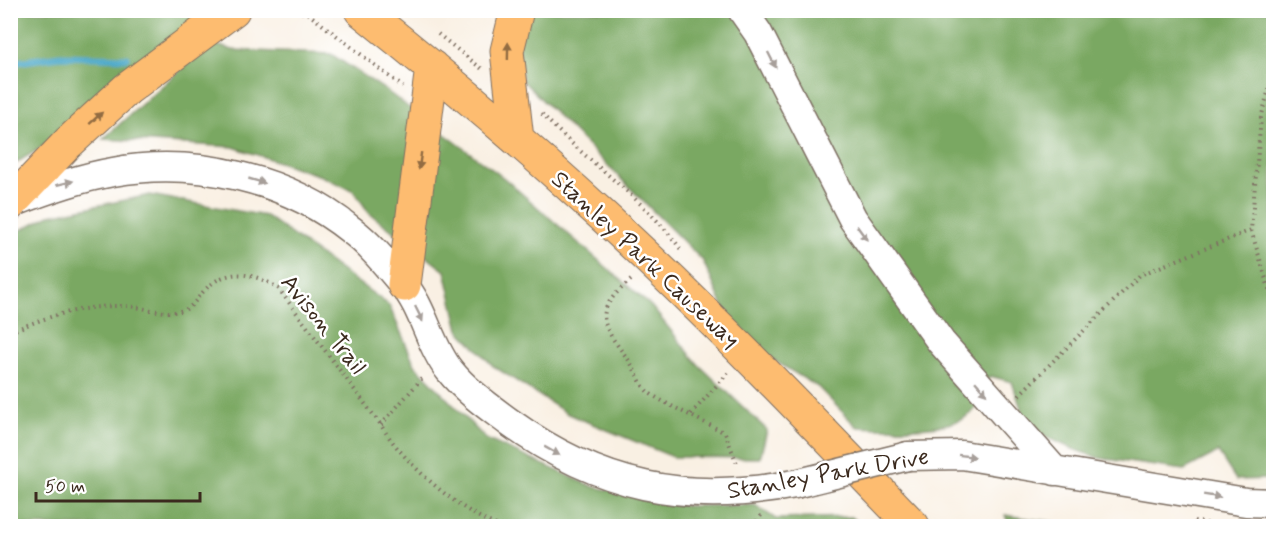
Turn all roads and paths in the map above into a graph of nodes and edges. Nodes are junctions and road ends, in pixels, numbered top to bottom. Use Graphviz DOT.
graph roads {
  1 [pos="233,10"];
  2 [pos="296,10"];
  3 [pos="361,10"];
  4 [pos="742,10"];
  5 [pos="517,12"];
  6 [pos="436,33"];
  7 [pos="432,67"];
  8 [pos="1274,71"];
  9 [pos="490,75"];
  10 [pos="409,92"];
  11 [pos="517,139"];
  12 [pos="10,204"];
  13 [pos="1251,230"];
  14 [pos="633,279"];
  15 [pos="404,285"];
  16 [pos="1274,305"];
  17 [pos="10,332"];
  18 [pos="441,357"];
  19 [pos="728,373"];
  20 [pos="1002,412"];
  21 [pos="691,414"];
  22 [pos="381,425"];
  23 [pos="1055,471"];
  24 [pos="732,493"];
  25 [pos="1274,503"];
  26 [pos="765,511"];
  27 [pos="499,526"];
  28 [pos="753,526"];
  29 [pos="913,526"];
  12 -- 1 [label="highway, one-way"];
  2 -- 10 [label="path"];
  3 -- 7 [label="highway, Stanley Park Causeway"];
  4 -- 20 [label="street, one-way"];
  11 -- 5 [label="highway, one-way"];
  6 -- 9 [label="path"];
  7 -- 11 [label="highway, Stanley Park Causeway"];
  7 -- 15 [label="highway, one-way"];
  8 -- 13 [label="path"];
  11 -- 29 [label="highway, Stanley Park Causeway"];
  12 -- 15 [label="street, Stanley Park Drive, one-way"];
  13 -- 16 [label="path"];
  13 -- 20 [label="path"];
  14 -- 21 [label="path"];
  15 -- 18 [label="street, Stanley Park Drive, one-way"];
  17 -- 22 [label="path, Avison Trail"];
  18 -- 22 [label="path"];
  18 -- 24 [label="street, Stanley Park Drive, one-way"];
  19 -- 21 [label="path"];
  20 -- 23 [label="street"];
  21 -- 24 [label="path"];
  22 -- 27 [label="path, Avison Trail"];
  24 -- 23 [label="street, Stanley Park Drive, one-way, bridge"];
  23 -- 25 [label="street, Stanley Park Drive, one-way"];
  26 -- 28 [label="path"];
}
